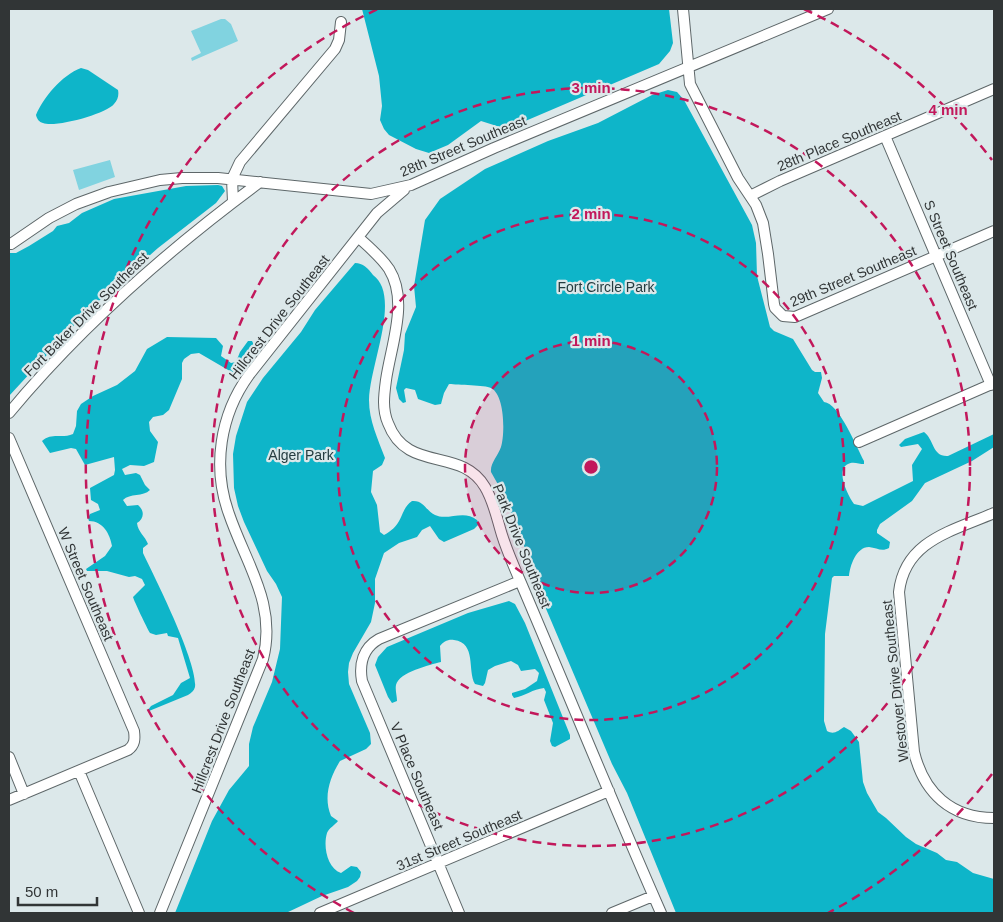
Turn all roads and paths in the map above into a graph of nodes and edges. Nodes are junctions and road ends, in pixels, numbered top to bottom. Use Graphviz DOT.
graph roads {
  1 [pos="683,9"];
  2 [pos="828,9"];
  3 [pos="341,22"];
  4 [pos="688,67"];
  5 [pos="994,89"];
  6 [pos="885,136"];
  7 [pos="232,179"];
  8 [pos="260,182"];
  9 [pos="411,185"];
  10 [pos="359,194"];
  11 [pos="750,196"];
  12 [pos="233,202"];
  13 [pos="377,213"];
  14 [pos="994,231"];
  15 [pos="359,238"];
  16 [pos="11,244"];
  17 [pos="936,256"];
  18 [pos="993,384"];
  19 [pos="9,413"];
  20 [pos="9,438"];
  21 [pos="860,442"];
  22 [pos="994,513"];
  23 [pos="520,581"];
  24 [pos="9,757"];
  25 [pos="78,771"];
  26 [pos="610,791"];
  27 [pos="24,794"];
  28 [pos="9,800"];
  29 [pos="994,818"];
  30 [pos="438,864"];
  31 [pos="653,896"];
  32 [pos="139,913"];
  33 [pos="160,913"];
  34 [pos="320,913"];
  35 [pos="459,913"];
  36 [pos="612,913"];
  37 [pos="661,913"];
  1 -- 4 [label="street"];
  2 -- 4 [label="street, 28th Street Southeast"];
  3 -- 7 [label="street"];
  4 -- 9 [label="street, 28th Street Southeast"];
  4 -- 11 [label="street"];
  5 -- 6 [label="street, 28th Place Southeast"];
  6 -- 11 [label="street, 28th Place Southeast"];
  6 -- 17 [label="street, S Street Southeast"];
  7 -- 8 [label="street, 28th Street Southeast"];
  7 -- 12 [label="street"];
  7 -- 16 [label="street, 28th Street Southeast"];
  8 -- 10 [label="street, 28th Street Southeast"];
  8 -- 12 [label="street, Fort Baker Drive Southeast"];
  9 -- 10 [label="street, 28th Street Southeast"];
  9 -- 13 [label="street, Hillcrest Drive Southeast"];
  10 -- 13 [label="street"];
  11 -- 17 [label="street, 29th Street Southeast"];
  12 -- 19 [label="street, Fort Baker Drive Southeast"];
  13 -- 15 [label="street, Hillcrest Drive Southeast"];
  14 -- 17 [label="street, 29th Street Southeast"];
  15 -- 23 [label="street, Park Drive Southeast"];
  15 -- 33 [label="street, Hillcrest Drive Southeast"];
  17 -- 18 [label="street, S Street Southeast"];
  18 -- 21 [label="street"];
  20 -- 25 [label="street, W Street Southeast"];
  22 -- 29 [label="street, Westover Drive Southeast"];
  23 -- 26 [label="street, Park Drive Southeast"];
  23 -- 30 [label="street, V Place Southeast"];
  24 -- 27 [label="street"];
  25 -- 27 [label="street"];
  25 -- 32 [label="street"];
  26 -- 30 [label="street, 31st Street Southeast"];
  26 -- 31 [label="street, Park Drive Southeast"];
  27 -- 28 [label="street"];
  30 -- 34 [label="street, 31st Street Southeast"];
  30 -- 35 [label="street, V Place Southeast"];
  31 -- 36 [label="street"];
  31 -- 37 [label="street, Park Drive Southeast"];
}
